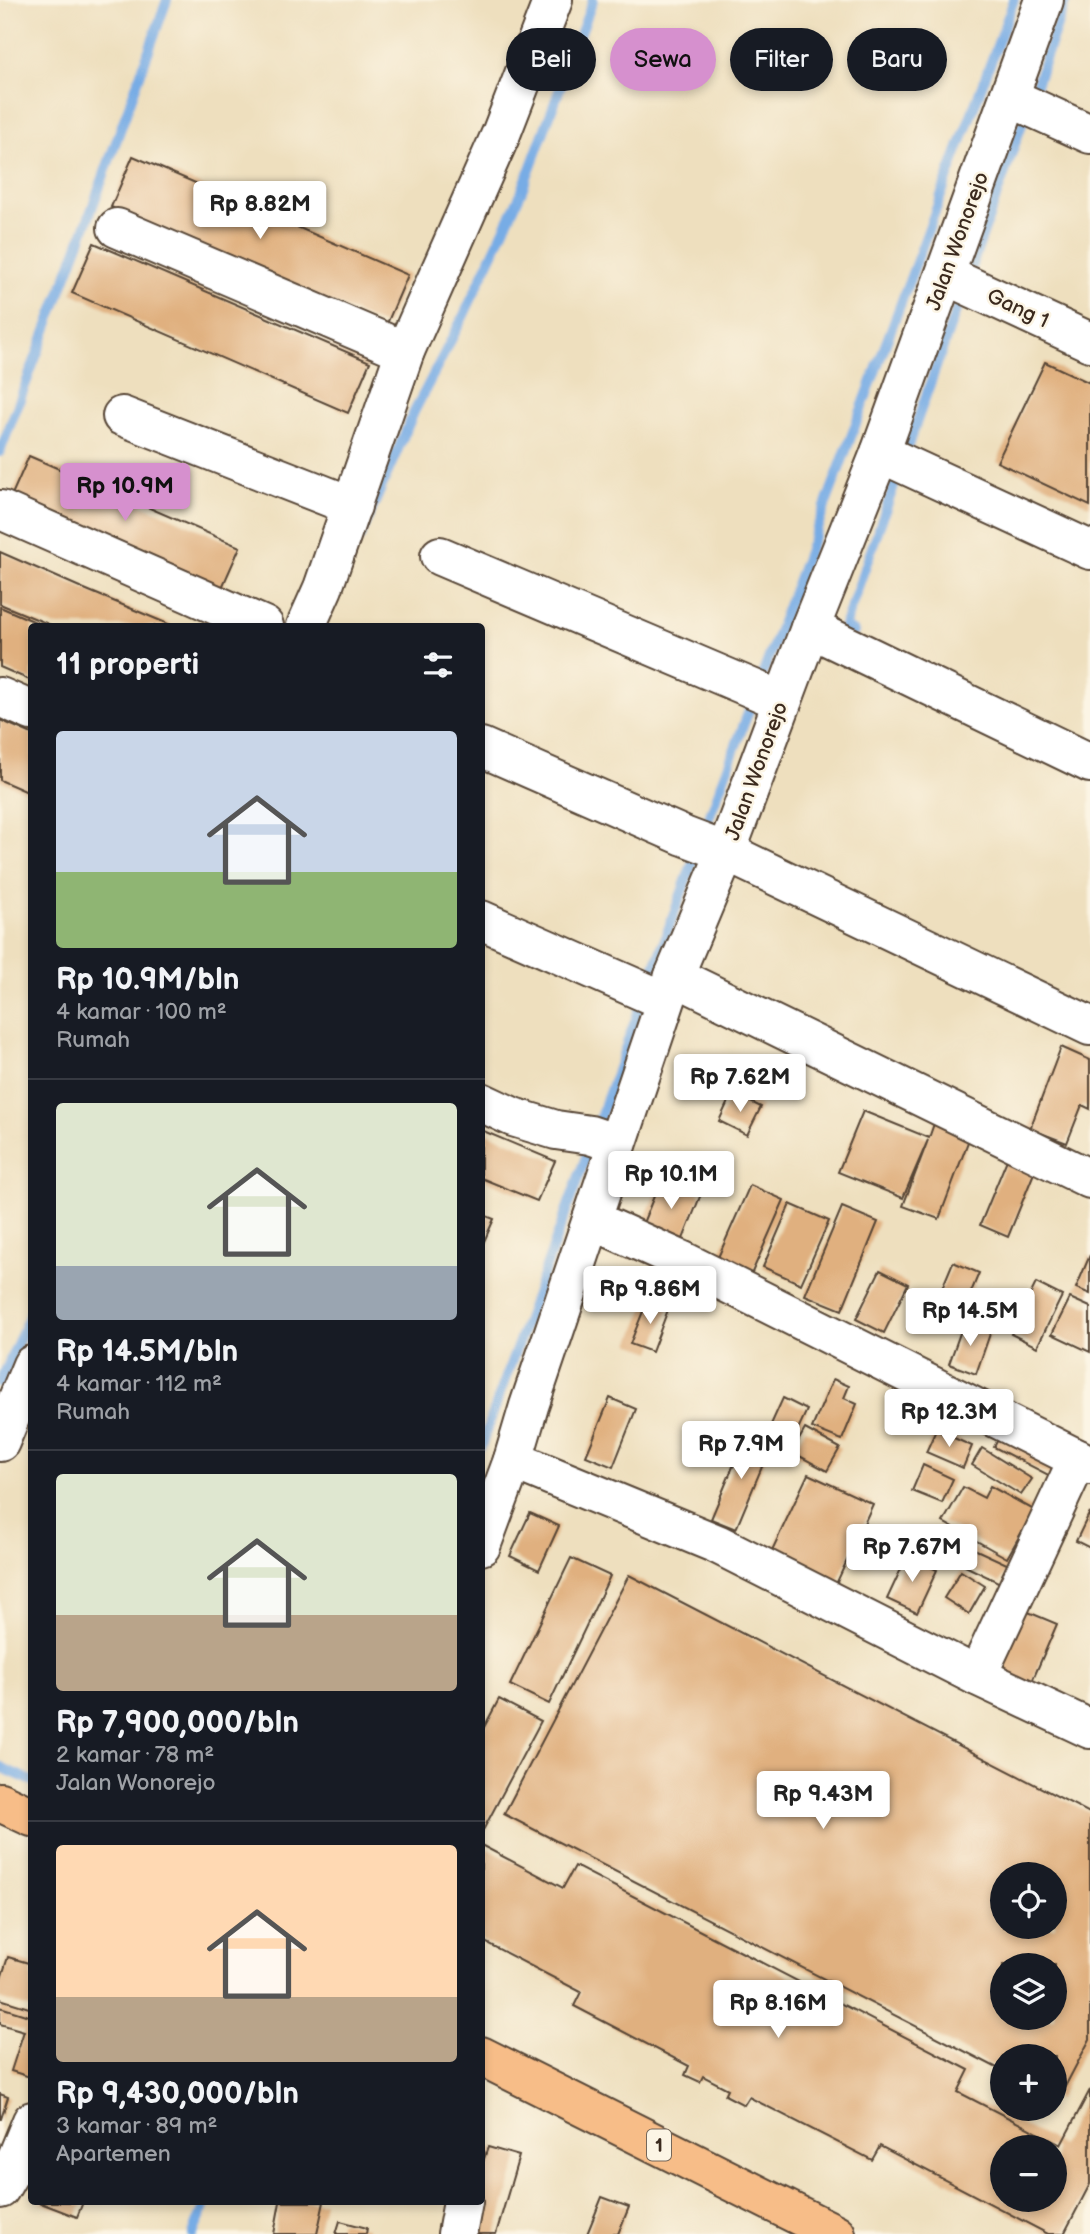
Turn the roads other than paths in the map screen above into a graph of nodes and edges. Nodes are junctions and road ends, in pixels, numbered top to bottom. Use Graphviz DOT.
graph roads {
  1 [pos="553,0"];
  2 [pos="1044,0"];
  3 [pos="1025,103"];
  4 [pos="1090,134"];
  5 [pos="117,228"];
  6 [pos="958,280"];
  7 [pos="1090,342"];
  8 [pos="405,351"];
  9 [pos="122,416"];
  10 [pos="893,459"];
  11 [pos="352,506"];
  12 [pos="1,510"];
  13 [pos="1090,550"];
  14 [pos="440,556"];
  15 [pos="257,623"];
  16 [pos="307,623"];
  17 [pos="810,628"];
  18 [pos="764,693"];
  19 [pos="0,696"];
  20 [pos="28,710"];
  21 [pos="485,749"];
  22 [pos="1090,763"];
  23 [pos="706,844"];
  24 [pos="485,922"];
  25 [pos="654,989"];
  26 [pos="1090,1026"];
  27 [pos="485,1104"];
  28 [pos="604,1140"];
  29 [pos="1090,1179"];
  30 [pos="592,1220"];
  31 [pos="28,1374"];
  32 [pos="0,1442"];
  33 [pos="513,1460"];
  34 [pos="1084,1462"];
  35 [pos="485,1535"];
  36 [pos="977,1676"];
  37 [pos="1090,1729"];
  38 [pos="0,1802"];
  39 [pos="28,1815"];
  40 [pos="485,2058"];
  41 [pos="28,2131"];
  42 [pos="0,2189"];
  43 [pos="462,2205"];
  44 [pos="457,2234"];
  45 [pos="836,2234"];
  1 -- 8 [label="street"];
  2 -- 3 [label="street, Jalan Wonorejo"];
  3 -- 4 [label="street"];
  3 -- 6 [label="street, Jalan Wonorejo"];
  5 -- 8 [label="street"];
  6 -- 7 [label="street, Gang 1"];
  6 -- 10 [label="street, Jalan Wonorejo"];
  8 -- 11 [label="street"];
  9 -- 11 [label="street"];
  10 -- 13 [label="street"];
  10 -- 17 [label="street, Jalan Wonorejo"];
  11 -- 16 [label="street"];
  12 -- 15 [label="street"];
  14 -- 18 [label="street"];
  17 -- 18 [label="street, Jalan Wonorejo"];
  17 -- 22 [label="street"];
  18 -- 23 [label="street, Jalan Wonorejo"];
  19 -- 20 [label="street"];
  21 -- 23 [label="street"];
  23 -- 25 [label="street, Jalan Wonorejo"];
  23 -- 26 [label="street"];
  24 -- 25 [label="street"];
  25 -- 28 [label="street, Jalan Wonorejo"];
  25 -- 29 [label="street"];
  27 -- 28 [label="street"];
  28 -- 30 [label="street, Jalan Wonorejo"];
  30 -- 33 [label="street, Jalan Wonorejo"];
  30 -- 34 [label="street"];
  31 -- 32 [label="street"];
  33 -- 35 [label="street, Jalan Wonorejo"];
  33 -- 36 [label="street"];
  34 -- 36 [label="street"];
  36 -- 37 [label="street"];
  38 -- 39 [label="main road"];
  40 -- 45 [label="main road, 1"];
  41 -- 42 [label="street"];
  43 -- 44 [label="street"];
}
